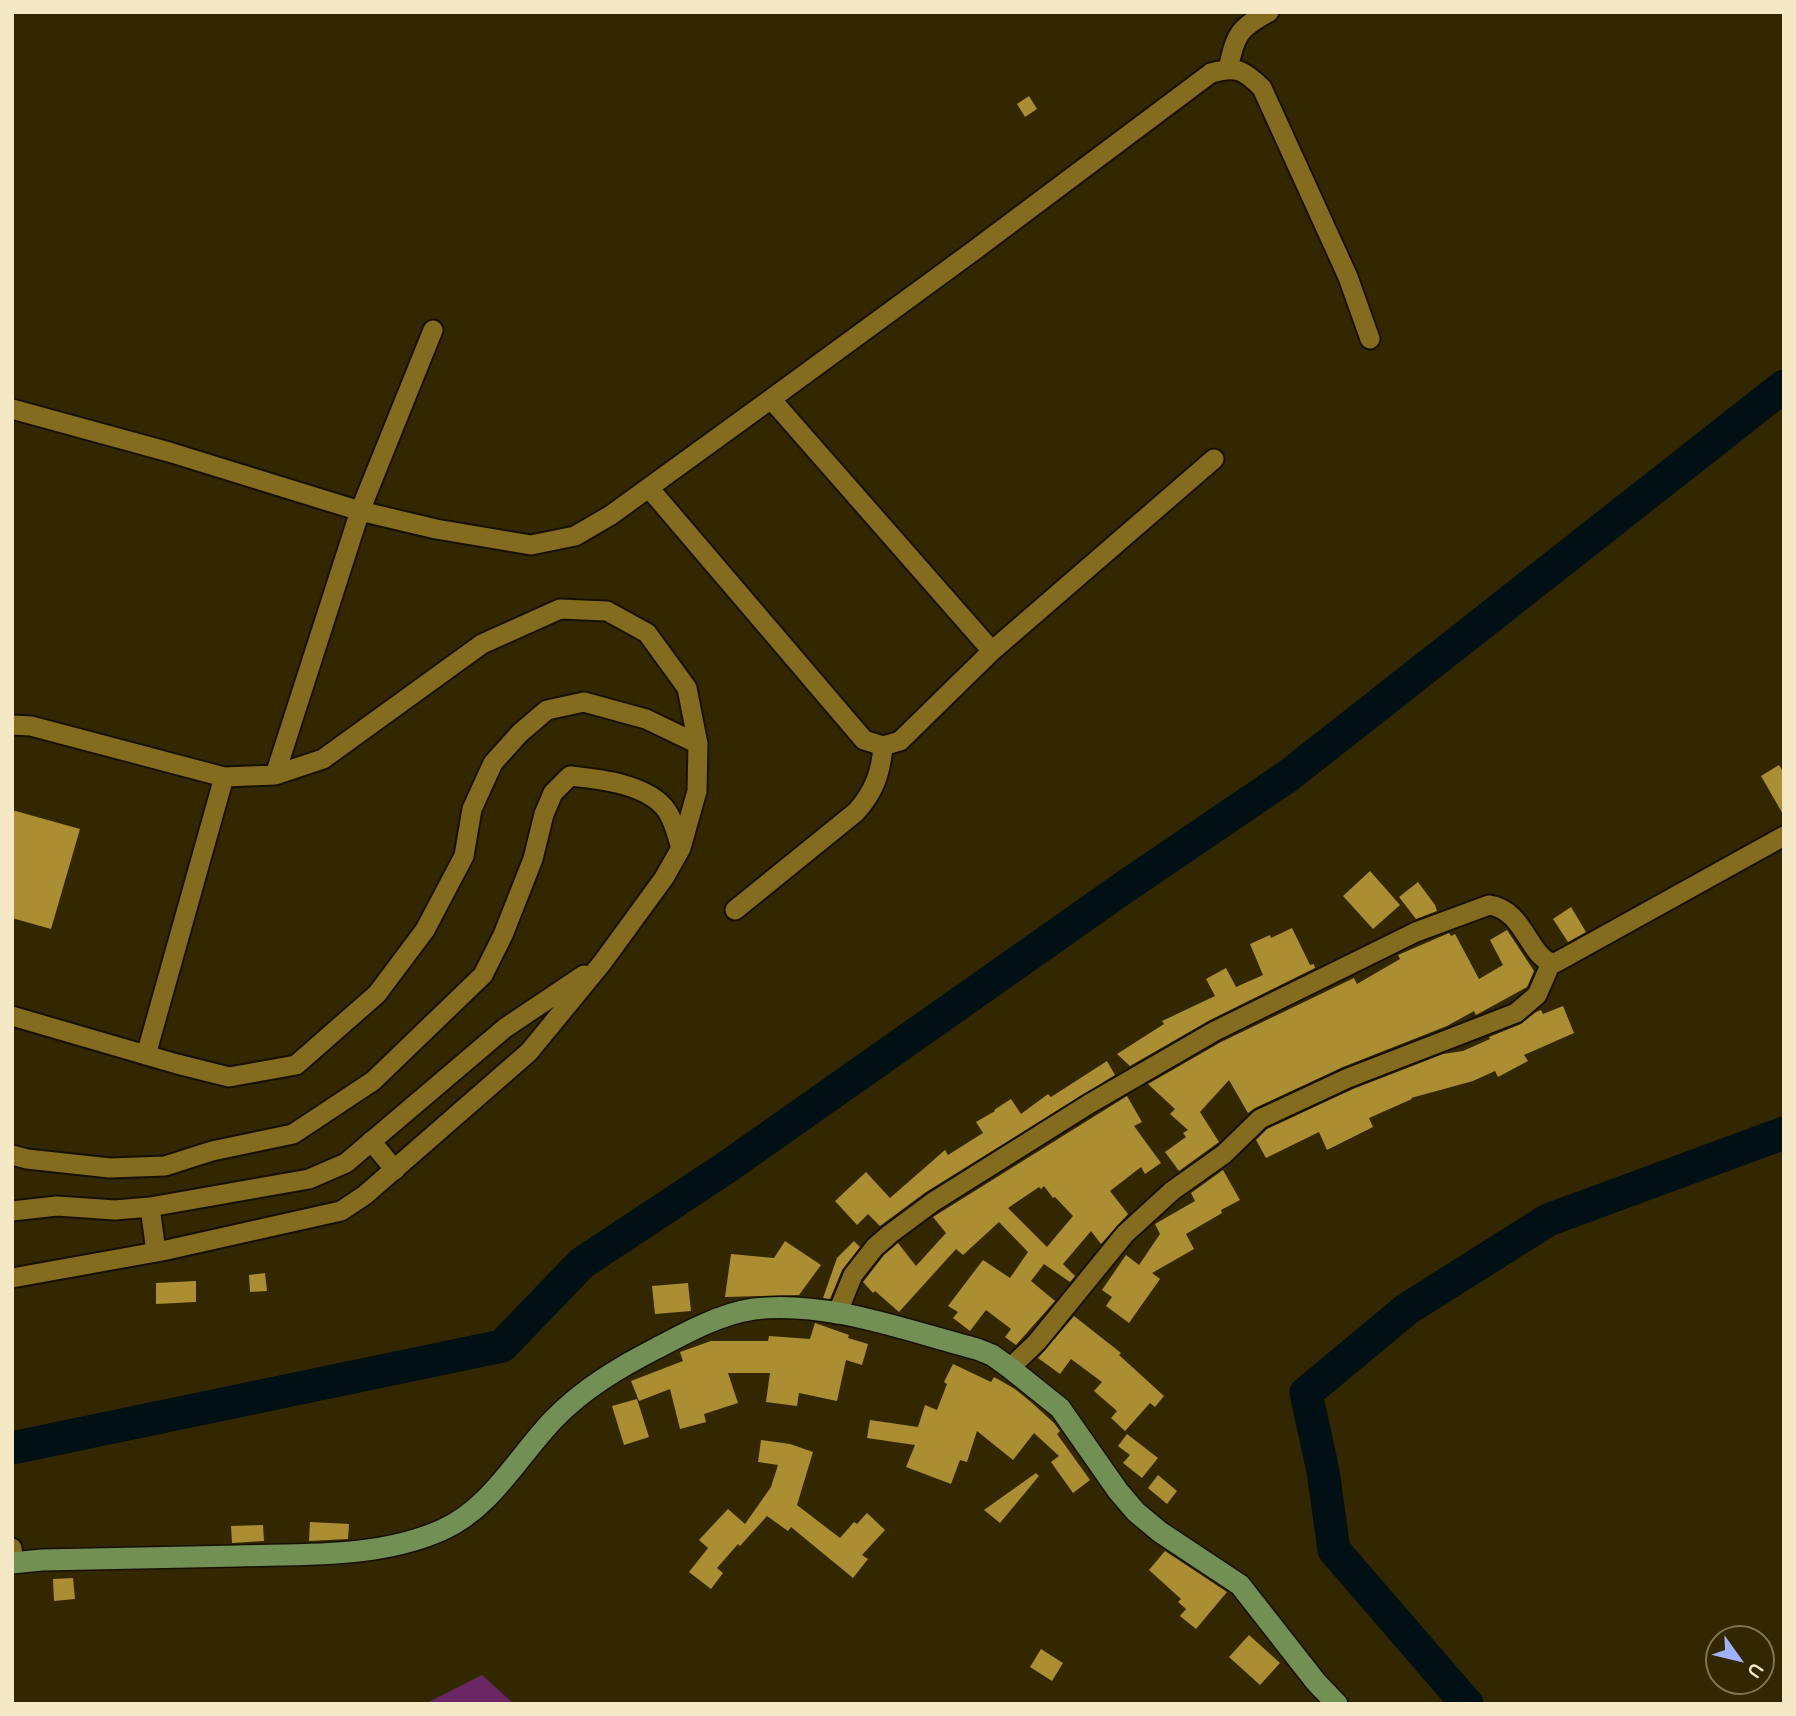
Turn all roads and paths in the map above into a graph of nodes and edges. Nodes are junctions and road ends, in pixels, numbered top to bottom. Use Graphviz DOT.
graph roads {
  1 [pos="1269,12"];
  2 [pos="1228,69"];
  3 [pos="433,330"];
  4 [pos="1370,339"];
  5 [pos="771,399"];
  6 [pos="12,409"];
  7 [pos="1214,459"];
  8 [pos="649,488"];
  9 [pos="360,510"];
  10 [pos="992,651"];
  11 [pos="12,724"];
  12 [pos="698,744"];
  13 [pos="883,747"];
  14 [pos="275,775"];
  15 [pos="224,776"];
  16 [pos="1784,836"];
  17 [pos="681,848"];
  18 [pos="735,910"];
  19 [pos="602,962"];
  20 [pos="1551,963"];
  21 [pos="12,1016"];
  22 [pos="146,1055"];
  23 [pos="371,1141"];
  24 [pos="12,1155"];
  25 [pos="395,1170"];
  26 [pos="150,1207"];
  27 [pos="12,1211"];
  28 [pos="156,1252"];
  29 [pos="12,1278"];
  30 [pos="837,1314"];
  31 [pos="1010,1368"];
  32 [pos="13,1558"];
  33 [pos="1337,1704"];
  1 -- 2 [label="street"];
  2 -- 4 [label="street"];
  2 -- 5 [label="street"];
  3 -- 9 [label="street"];
  5 -- 8 [label="street"];
  5 -- 10 [label="street"];
  6 -- 9 [label="street"];
  7 -- 10 [label="street"];
  8 -- 9 [label="street"];
  8 -- 13 [label="street"];
  9 -- 14 [label="street"];
  10 -- 13 [label="street"];
  11 -- 15 [label="street"];
  12 -- 14 [label="street"];
  12 -- 17 [label="street"];
  12 -- 22 [label="street"];
  13 -- 18 [label="street"];
  14 -- 15 [label="street"];
  15 -- 22 [label="street"];
  16 -- 20 [label="street"];
  17 -- 19 [label="street"];
  17 -- 24 [label="street"];
  19 -- 23 [label="street"];
  19 -- 25 [label="street"];
  20 -- 30 [label="street"];
  20 -- 31 [label="street"];
  21 -- 22 [label="street"];
  23 -- 25 [label="street"];
  23 -- 26 [label="street"];
  25 -- 28 [label="street"];
  26 -- 27 [label="street"];
  26 -- 28 [label="street"];
  28 -- 29 [label="street"];
  30 -- 31 [label="main road"];
  30 -- 32 [label="main road"];
  31 -- 33 [label="main road"];
}
